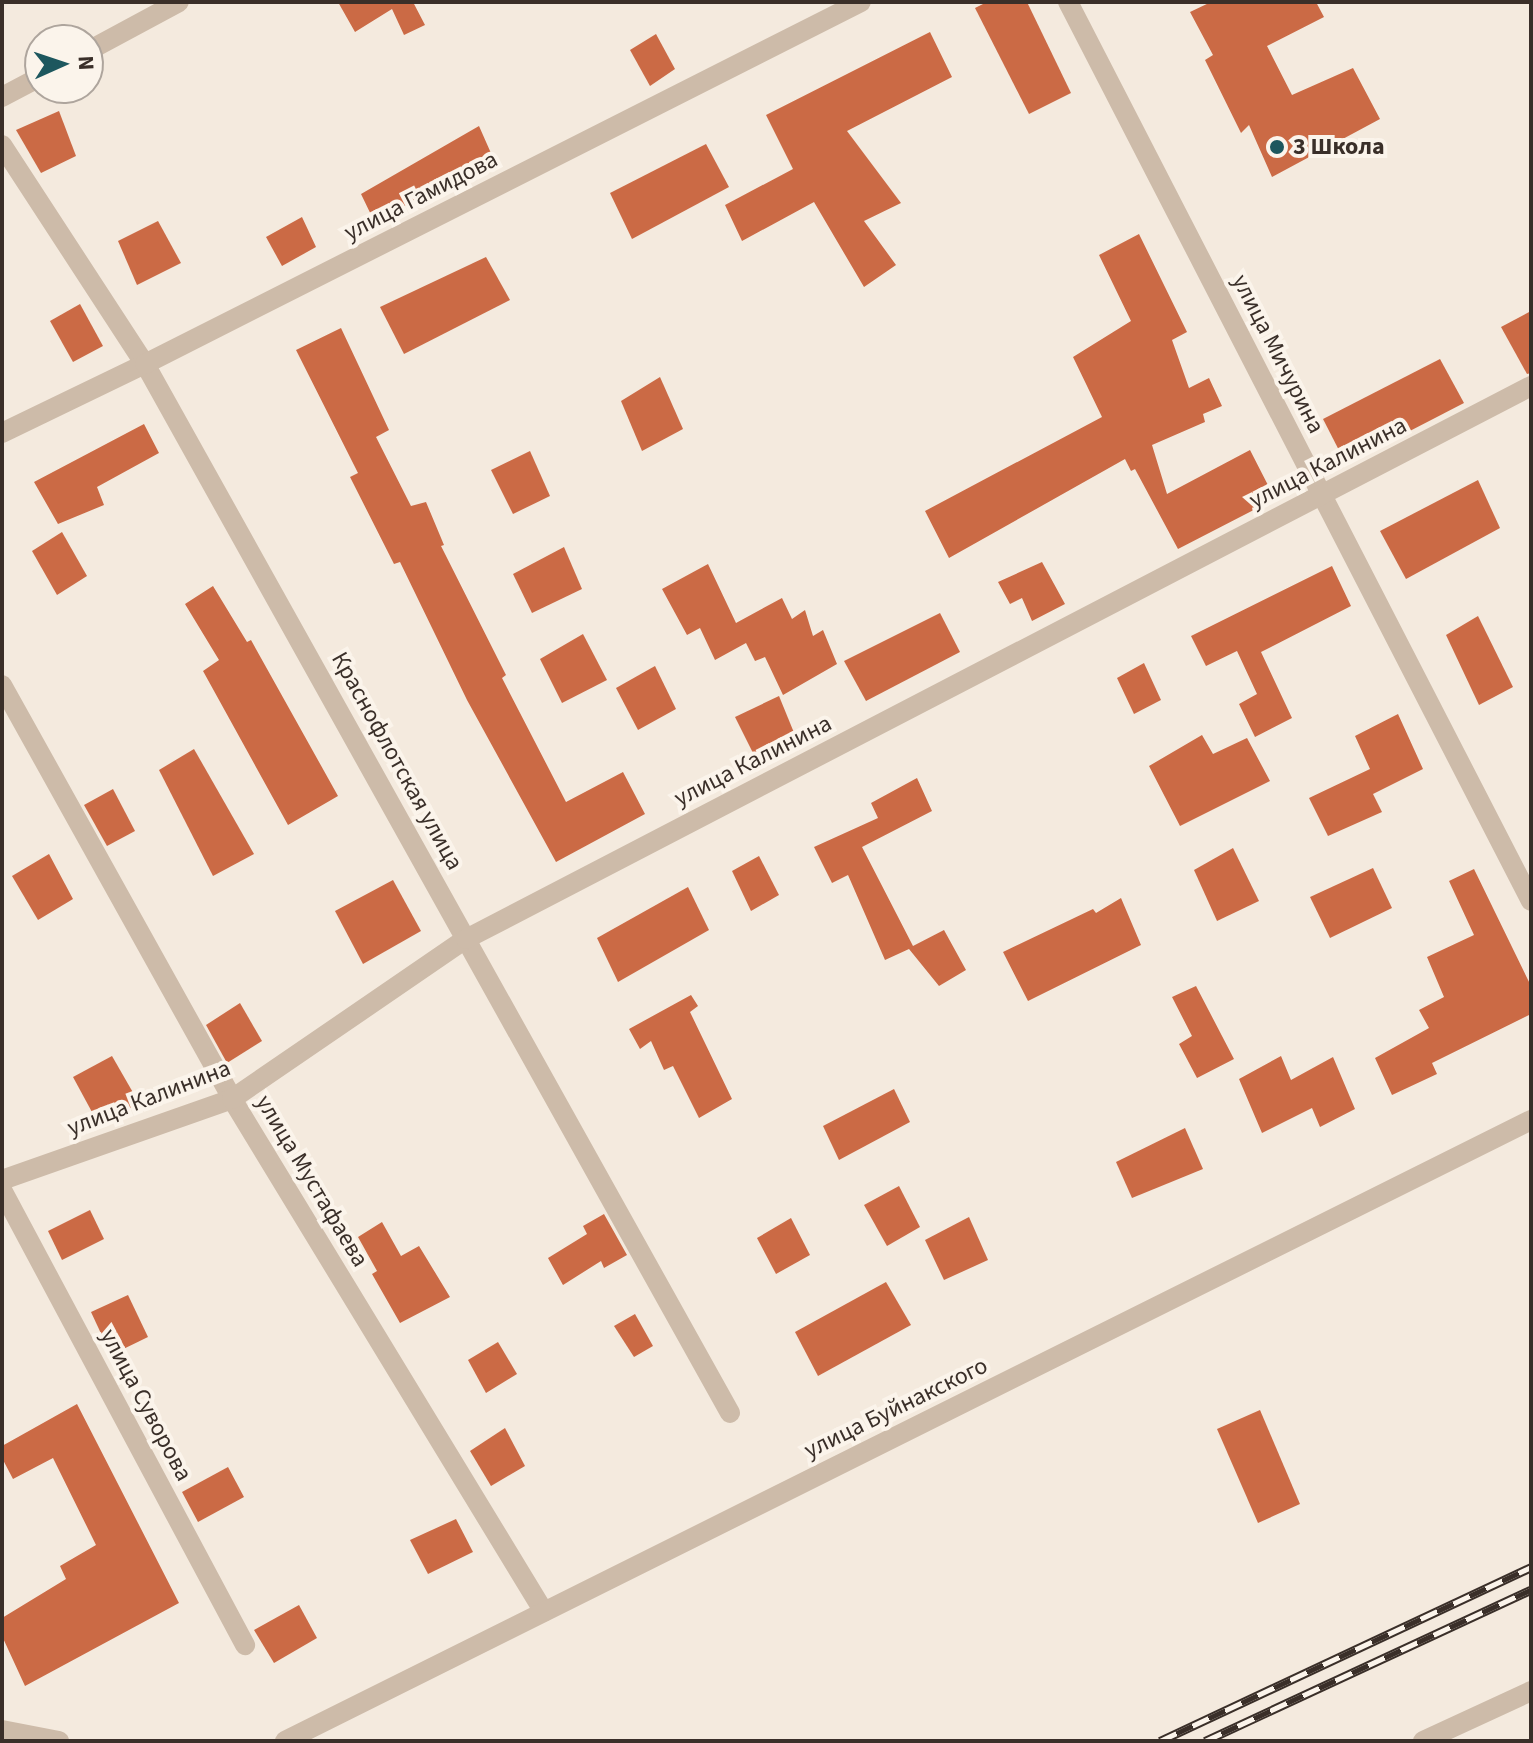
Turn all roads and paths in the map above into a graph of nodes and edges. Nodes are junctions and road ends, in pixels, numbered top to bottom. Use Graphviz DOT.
graph roads {
  1 [pos="179,2"];
  2 [pos="861,2"];
  3 [pos="1068,2"];
  4 [pos="104,42"];
  5 [pos="24,85"];
  6 [pos="2,97"];
  7 [pos="2,145"];
  8 [pos="145,364"];
  9 [pos="1531,386"];
  10 [pos="2,433"];
  11 [pos="1322,495"];
  12 [pos="2,685"];
  13 [pos="1531,901"];
  14 [pos="466,939"];
  15 [pos="232,1099"];
  16 [pos="1531,1120"];
  17 [pos="2,1180"];
  18 [pos="2,1190"];
  19 [pos="730,1413"];
  20 [pos="544,1612"];
  21 [pos="245,1645"];
  22 [pos="1531,1691"];
  23 [pos="2,1730"];
  24 [pos="59,1741"];
  25 [pos="285,1741"];
  26 [pos="1423,1741"];
  1 -- 4 [label="street"];
  2 -- 8 [label="street, улица Гамидова"];
  3 -- 11 [label="street, улица Мичурина"];
  5 -- 6 [label="street"];
  7 -- 8 [label="street, Краснофлотская улица"];
  8 -- 10 [label="street, улица Гамидова"];
  8 -- 14 [label="street, Краснофлотская улица"];
  9 -- 11 [label="street, улица Калинина"];
  11 -- 13 [label="street, улица Мичурина"];
  11 -- 14 [label="street, улица Калинина"];
  12 -- 15 [label="street, улица Мустафаева"];
  14 -- 15 [label="street, улица Калинина"];
  14 -- 19 [label="street, Краснофлотская улица"];
  15 -- 17 [label="street, улица Калинина"];
  15 -- 20 [label="street, улица Мустафаева"];
  16 -- 20 [label="street, улица Буйнакского"];
  18 -- 21 [label="street, улица Суворова"];
  20 -- 25 [label="street, улица Буйнакского"];
  22 -- 26 [label="street"];
  23 -- 24 [label="street"];
}
